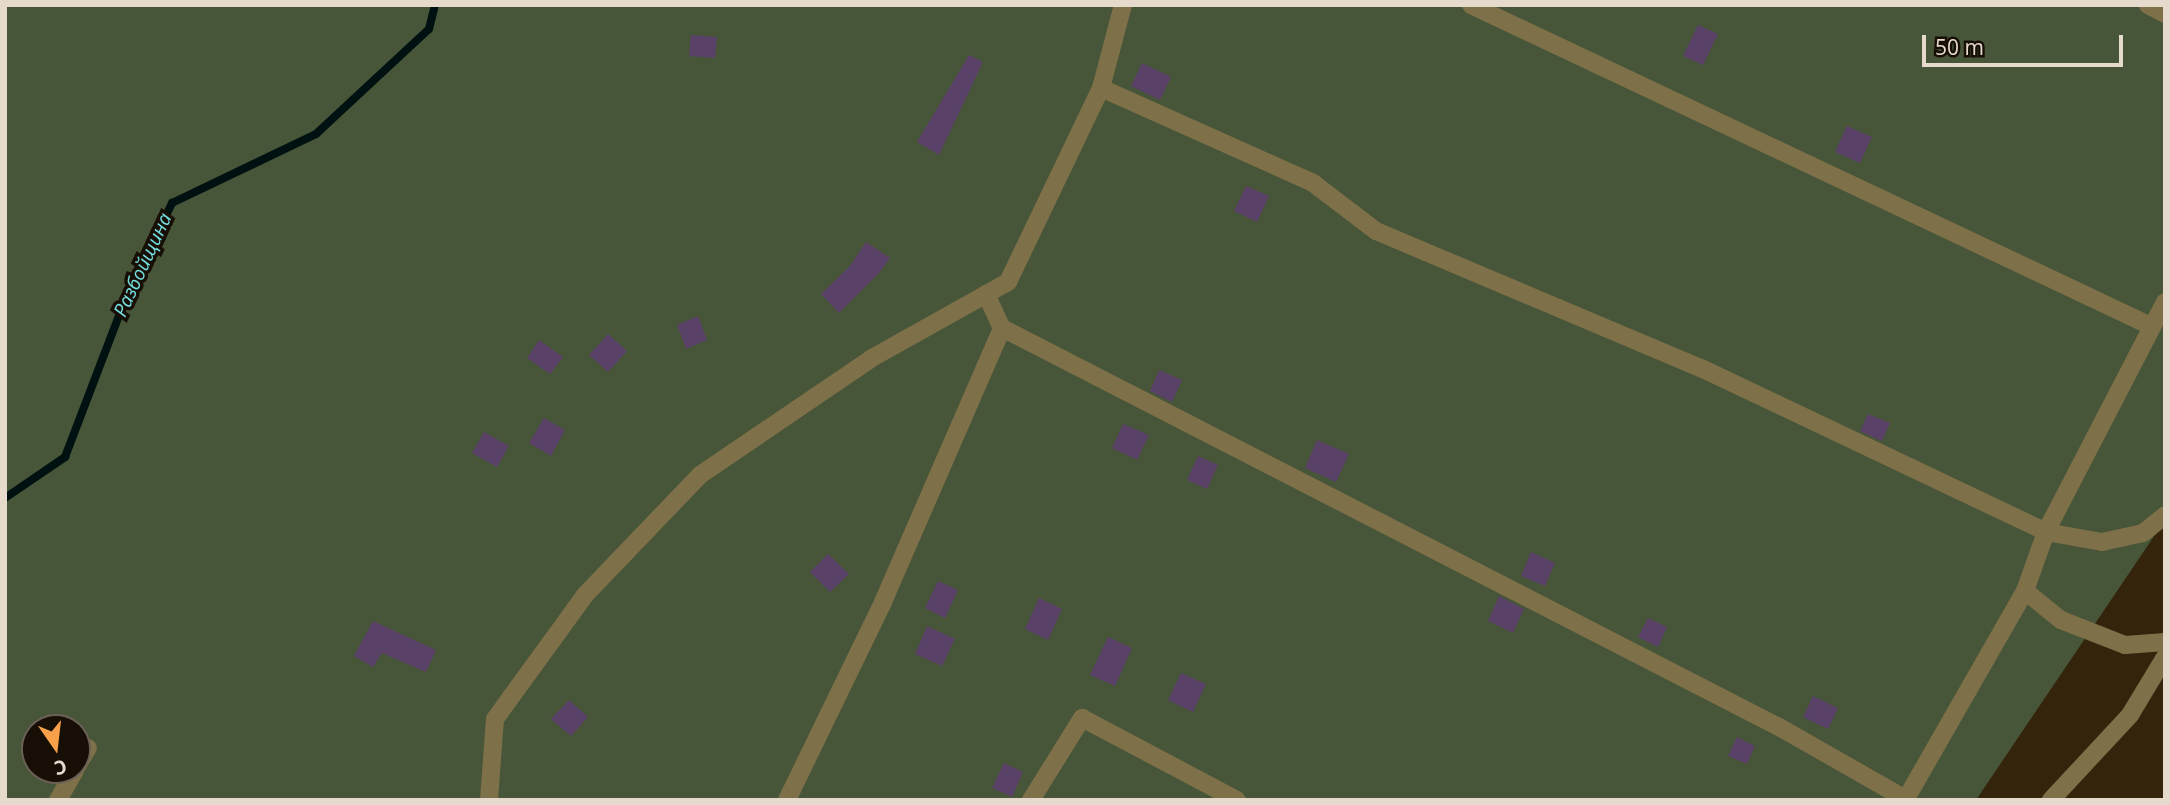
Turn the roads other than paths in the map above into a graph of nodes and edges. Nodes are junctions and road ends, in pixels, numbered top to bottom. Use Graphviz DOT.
graph roads {
  1 [pos="1123,5"];
  2 [pos="1471,5"];
  3 [pos="2148,5"];
  4 [pos="2165,13"];
  5 [pos="1101,88"];
  6 [pos="986,294"];
  7 [pos="2165,302"];
  8 [pos="2151,326"];
  9 [pos="1002,328"];
  10 [pos="2165,515"];
  11 [pos="2046,532"];
  12 [pos="2025,591"];
  13 [pos="2165,642"];
  14 [pos="2165,657"];
  15 [pos="67,784"];
  16 [pos="1906,799"];
  17 [pos="58,800"];
  18 [pos="489,800"];
  19 [pos="787,800"];
  20 [pos="1031,800"];
  21 [pos="1237,800"];
  22 [pos="2051,800"];
  1 -- 5 [label="lane"];
  2 -- 8 [label="lane"];
  3 -- 4 [label="lane"];
  5 -- 6 [label="lane"];
  5 -- 11 [label="lane"];
  6 -- 9 [label="lane"];
  6 -- 18 [label="lane"];
  7 -- 8 [label="lane"];
  8 -- 11 [label="lane"];
  9 -- 16 [label="lane"];
  9 -- 19 [label="lane"];
  10 -- 11 [label="lane"];
  11 -- 12 [label="lane"];
  12 -- 13 [label="lane"];
  12 -- 16 [label="lane"];
  14 -- 22 [label="lane"];
  15 -- 17 [label="lane"];
  20 -- 21 [label="lane"];
}
